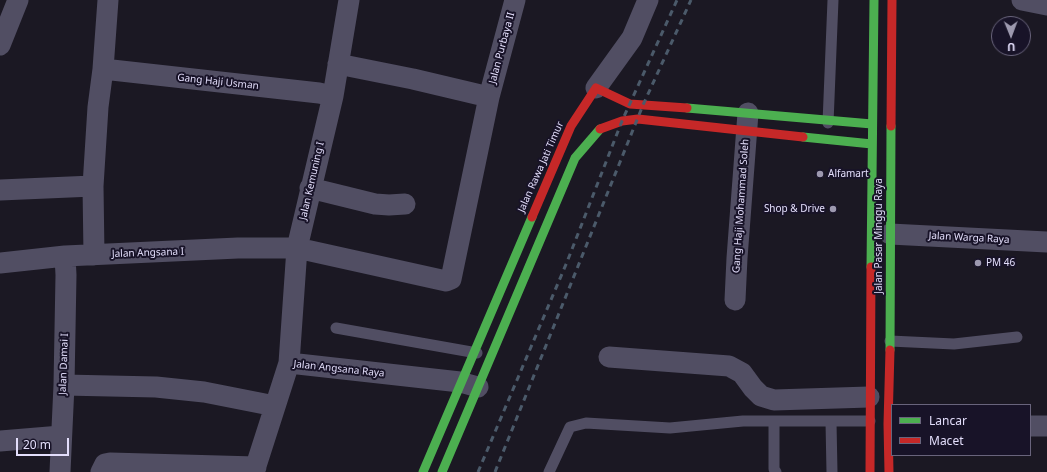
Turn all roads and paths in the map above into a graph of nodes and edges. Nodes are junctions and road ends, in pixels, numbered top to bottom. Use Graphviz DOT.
graph roads {
  1 [pos="18,0"];
  2 [pos="108,0"];
  3 [pos="349,0"];
  4 [pos="515,0"];
  5 [pos="648,0"];
  6 [pos="833,0"];
  7 [pos="874,0"];
  8 [pos="892,0"];
  9 [pos="1022,0"];
  10 [pos="1047,5"];
  11 [pos="0,45"];
  12 [pos="338,64"];
  13 [pos="103,69"];
  14 [pos="596,88"];
  15 [pos="333,96"];
  16 [pos="489,97"];
  17 [pos="828,120"];
  18 [pos="747,122"];
  19 [pos="872,124"];
  20 [pos="571,126"];
  21 [pos="828,139"];
  22 [pos="872,144"];
  23 [pos="575,158"];
  24 [pos="93,186"];
  25 [pos="310,188"];
  26 [pos="0,190"];
  27 [pos="405,204"];
  28 [pos="890,234"];
  29 [pos="1047,242"];
  30 [pos="297,248"];
  31 [pos="94,255"];
  32 [pos="65,256"];
  33 [pos="0,262"];
  34 [pos="735,300"];
  35 [pos="336,328"];
  36 [pos="1017,337"];
  37 [pos="890,342"];
  38 [pos="474,352"];
  39 [pos="491,357"];
  40 [pos="609,357"];
  41 [pos="289,363"];
  42 [pos="64,384"];
  43 [pos="469,384"];
  44 [pos="870,397"];
  45 [pos="275,406"];
  46 [pos="774,421"];
  47 [pos="831,422"];
  48 [pos="883,423"];
  49 [pos="1031,426"];
  50 [pos="1047,426"];
  51 [pos="61,436"];
  52 [pos="0,441"];
  53 [pos="255,470"];
  54 [pos="60,472"];
  55 [pos="101,472"];
  56 [pos="423,472"];
  57 [pos="442,472"];
  58 [pos="549,472"];
  59 [pos="776,472"];
  60 [pos="832,472"];
  61 [pos="870,472"];
  62 [pos="889,472"];
  1 -- 11 [label="street"];
  2 -- 13 [label="street"];
  3 -- 12 [label="street, Jalan Kemuning I"];
  4 -- 16 [label="street, Jalan Purbaya II"];
  5 -- 14 [label="street"];
  6 -- 17 [label="lane"];
  7 -- 19 [label="main road, Jalan Pasar Minggu Raya"];
  8 -- 28 [label="main road, Jalan Pasar Minggu Raya"];
  9 -- 10 [label="street"];
  12 -- 15 [label="street, Jalan Kemuning I"];
  12 -- 16 [label="street"];
  13 -- 15 [label="street, Gang Haji Usman"];
  13 -- 24 [label="street"];
  14 -- 18 [label="main road, Jalan Rawa Jati Timur"];
  14 -- 20 [label="main road, Jalan Rawa Jati Timur"];
  15 -- 25 [label="street, Jalan Kemuning I"];
  16 -- 30 [label="street, Jalan Purbaya II"];
  17 -- 18 [label="main road, Jalan Rawa Jati Timur"];
  17 -- 19 [label="main road, Jalan Rawa Jati Timur"];
  17 -- 21 [label="lane"];
  18 -- 21 [label="main road, Jalan Rawa Jati Timur"];
  18 -- 23 [label="main road, Jalan Rawa Jati Timur"];
  18 -- 34 [label="street, Gang Haji Mohammad Soleh"];
  19 -- 22 [label="main road, Jalan Pasar Minggu Raya"];
  20 -- 23 [label="main road"];
  20 -- 38 [label="main road, Jalan Rawa Jati Timur"];
  21 -- 22 [label="main road, Jalan Rawa Jati Timur"];
  22 -- 44 [label="main road, Jalan Pasar Minggu Raya"];
  23 -- 39 [label="main road, Jalan Rawa Jati Timur"];
  24 -- 26 [label="street"];
  24 -- 31 [label="street"];
  25 -- 27 [label="street"];
  25 -- 30 [label="street, Jalan Kemuning I"];
  28 -- 29 [label="street, Jalan Warga Raya"];
  28 -- 37 [label="main road, Jalan Pasar Minggu Raya"];
  30 -- 31 [label="street, Jalan Angsana I"];
  30 -- 41 [label="street, Jalan Kemuning I"];
  31 -- 32 [label="street, Jalan Angsana I"];
  32 -- 33 [label="street, Jalan Angsana I"];
  32 -- 42 [label="street, Jalan Damai I"];
  35 -- 38 [label="lane"];
  36 -- 37 [label="lane"];
  37 -- 48 [label="main road, Jalan Pasar Minggu Raya"];
  38 -- 39 [label="lane"];
  38 -- 43 [label="main road, Jalan Rawa Jati Timur"];
  39 -- 43 [label="main road, Jalan Rawa Jati Timur"];
  40 -- 44 [label="street"];
  41 -- 43 [label="street, Jalan Angsana Raya"];
  41 -- 45 [label="street, Jalan Angsana Raya"];
  42 -- 45 [label="street"];
  42 -- 51 [label="street, Jalan Damai I"];
  43 -- 56 [label="main road, Jalan Rawa Jati Timur"];
  43 -- 57 [label="main road, Jalan Rawa Jati Timur"];
  44 -- 48 [label="main road, Jalan Pasar Minggu Raya"];
  45 -- 53 [label="street, Jalan Angsana Raya"];
  46 -- 47 [label="lane"];
  46 -- 58 [label="lane"];
  46 -- 59 [label="lane"];
  47 -- 48 [label="lane"];
  47 -- 60 [label="lane"];
  48 -- 61 [label="main road, Jalan Pasar Minggu Raya"];
  48 -- 62 [label="main road, Jalan Pasar Minggu Raya"];
  49 -- 50 [label="street"];
  51 -- 52 [label="street"];
  51 -- 54 [label="street, Jalan Damai I"];
  53 -- 55 [label="street"];
}
